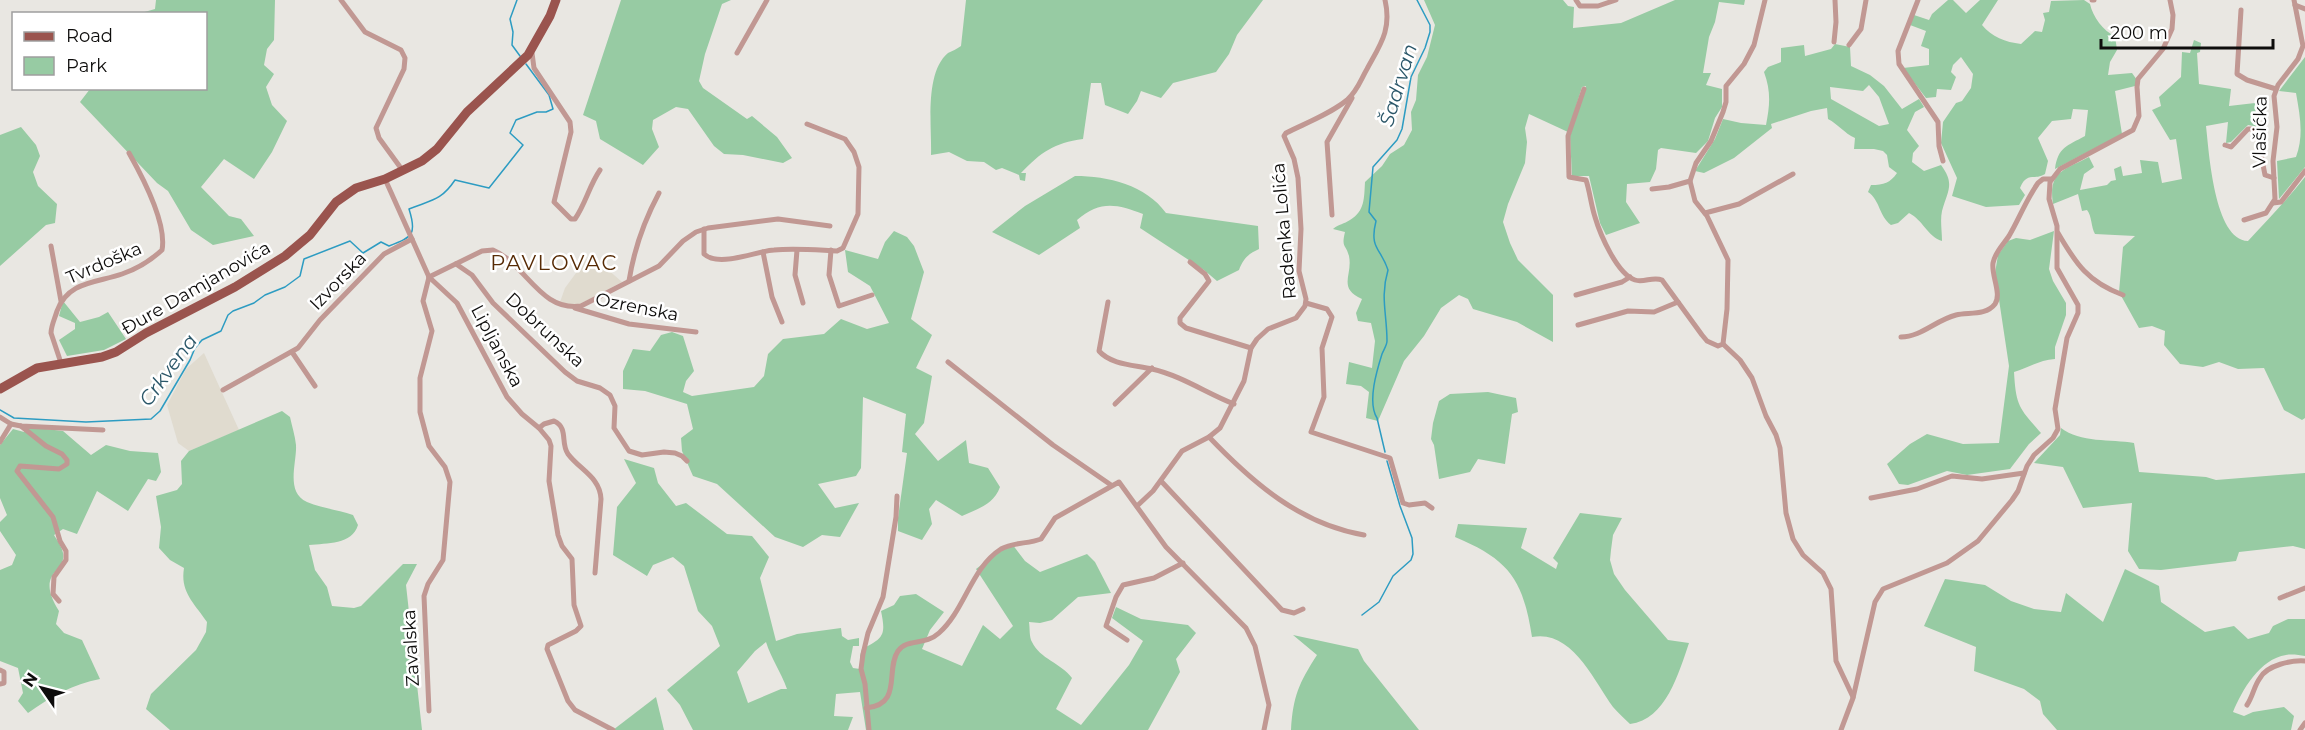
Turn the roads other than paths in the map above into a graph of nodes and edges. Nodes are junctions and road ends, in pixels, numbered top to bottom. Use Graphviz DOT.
graph roads {
  1 [pos="341,0"];
  2 [pos="556,0"];
  3 [pos="767,0"];
  4 [pos="1385,0"];
  5 [pos="1576,0"];
  6 [pos="1616,0"];
  7 [pos="1765,0"];
  8 [pos="1834,0"];
  9 [pos="1866,0"];
  10 [pos="1918,0"];
  11 [pos="2170,0"];
  12 [pos="2294,2"];
  13 [pos="2305,9"];
  14 [pos="2241,10"];
  15 [pos="1834,42"];
  16 [pos="1849,45"];
  17 [pos="530,52"];
  18 [pos="737,53"];
  19 [pos="1584,89"];
  20 [pos="2276,89"];
  21 [pos="1356,91"];
  22 [pos="807,124"];
  23 [pos="2225,145"];
  24 [pos="129,153"];
  25 [pos="1943,161"];
  26 [pos="600,170"];
  27 [pos="403,171"];
  28 [pos="2305,171"];
  29 [pos="1793,174"];
  30 [pos="385,178"];
  31 [pos="2274,178"];
  32 [pos="2051,179"];
  33 [pos="1690,181"];
  34 [pos="1652,189"];
  35 [pos="659,193"];
  36 [pos="2273,202"];
  37 [pos="1705,213"];
  38 [pos="1332,215"];
  39 [pos="2244,220"];
  40 [pos="830,226"];
  41 [pos="704,229"];
  42 [pos="2057,232"];
  43 [pos="412,238"];
  44 [pos="51,246"];
  45 [pos="797,250"];
  46 [pos="831,250"];
  47 [pos="763,252"];
  48 [pos="1190,262"];
  49 [pos="456,264"];
  50 [pos="429,277"];
  51 [pos="1630,277"];
  52 [pos="629,281"];
  53 [pos="872,295"];
  54 [pos="1576,295"];
  55 [pos="2122,295"];
  56 [pos="61,301"];
  57 [pos="1108,302"];
  58 [pos="1678,302"];
  59 [pos="803,303"];
  60 [pos="1306,303"];
  61 [pos="574,307"];
  62 [pos="782,322"];
  63 [pos="1578,325"];
  64 [pos="696,332"];
  65 [pos="1901,337"];
  66 [pos="1723,344"];
  67 [pos="1251,348"];
  68 [pos="292,352"];
  69 [pos="948,362"];
  70 [pos="61,363"];
  71 [pos="1152,368"];
  72 [pos="315,386"];
  73 [pos="0,389"];
  74 [pos="224,390"];
  75 [pos="1115,404"];
  76 [pos="1234,404"];
  77 [pos="0,417"];
  78 [pos="11,424"];
  79 [pos="21,426"];
  80 [pos="539,428"];
  81 [pos="103,430"];
  82 [pos="1209,437"];
  83 [pos="0,442"];
  84 [pos="687,462"];
  85 [pos="2024,474"];
  86 [pos="1161,482"];
  87 [pos="1111,485"];
  88 [pos="897,496"];
  89 [pos="1871,498"];
  90 [pos="1137,506"];
  91 [pos="1432,508"];
  92 [pos="1364,536"];
  93 [pos="1183,563"];
  94 [pos="595,573"];
  95 [pos="2305,588"];
  96 [pos="2280,597"];
  97 [pos="59,601"];
  98 [pos="1302,609"];
  99 [pos="1127,640"];
  100 [pos="2305,660"];
  101 [pos="0,670"];
  102 [pos="0,684"];
  103 [pos="1853,698"];
  104 [pos="2247,705"];
  105 [pos="866,708"];
  106 [pos="429,711"];
  107 [pos="2305,723"];
  108 [pos="610,728"];
  109 [pos="869,730"];
  110 [pos="1264,730"];
  111 [pos="1841,730"];
  112 [pos="2300,730"];
  1 -- 27 [label="street"];
  2 -- 17 [label="main road, Đure Damjanovića"];
  3 -- 18 [label="street"];
  4 -- 21 [label="street, Radenka Lolića"];
  5 -- 6 [label="street"];
  7 -- 33 [label="street"];
  8 -- 15 [label="street"];
  9 -- 16 [label="street"];
  10 -- 25 [label="street"];
  11 -- 32 [label="street"];
  12 -- 13 [label="street"];
  12 -- 20 [label="street, Vlašićka"];
  14 -- 20 [label="street"];
  17 -- 26 [label="street"];
  17 -- 27 [label="main road, Đure Damjanovića"];
  19 -- 51 [label="street"];
  20 -- 31 [label="street, Vlašićka"];
  21 -- 38 [label="street"];
  21 -- 60 [label="street, Radenka Lolića"];
  22 -- 46 [label="street"];
  23 -- 31 [label="street"];
  24 -- 56 [label="street, Tvrdoška"];
  27 -- 30 [label="main road, Đure Damjanovića"];
  28 -- 36 [label="street"];
  29 -- 37 [label="street"];
  30 -- 43 [label="street, Lipljanska"];
  30 -- 70 [label="main road, Đure Damjanovića"];
  31 -- 36 [label="street, Vlašićka"];
  32 -- 42 [label="street"];
  32 -- 65 [label="street"];
  33 -- 34 [label="street"];
  33 -- 37 [label="street"];
  35 -- 52 [label="street, Ozrenska"];
  36 -- 39 [label="street"];
  37 -- 66 [label="street"];
  40 -- 41 [label="street, Ozrenska"];
  41 -- 47 [label="street"];
  41 -- 52 [label="street, Ozrenska"];
  42 -- 55 [label="street"];
  42 -- 85 [label="street"];
  43 -- 50 [label="street, Lipljanska"];
  43 -- 68 [label="street, Izvorska"];
  44 -- 56 [label="street, Tvrdoška"];
  45 -- 46 [label="street"];
  45 -- 47 [label="street"];
  45 -- 59 [label="street"];
  46 -- 53 [label="street"];
  47 -- 62 [label="street"];
  48 -- 67 [label="street"];
  49 -- 50 [label="street, Ozrenska"];
  49 -- 61 [label="street, Ozrenska"];
  49 -- 84 [label="street, Dobrunska"];
  50 -- 80 [label="street, Lipljanska"];
  50 -- 106 [label="street, Zavalska"];
  51 -- 54 [label="street"];
  51 -- 58 [label="street"];
  52 -- 61 [label="street, Ozrenska"];
  56 -- 70 [label="street, Tvrdoška"];
  57 -- 71 [label="street"];
  58 -- 63 [label="street"];
  58 -- 66 [label="street"];
  60 -- 67 [label="street, Radenka Lolića"];
  60 -- 91 [label="street"];
  61 -- 64 [label="street, Ozrenska"];
  66 -- 103 [label="street"];
  67 -- 76 [label="street"];
  68 -- 72 [label="street"];
  68 -- 74 [label="street, Izvorska"];
  69 -- 87 [label="street"];
  70 -- 73 [label="main road, Đure Damjanovića"];
  71 -- 75 [label="street"];
  71 -- 76 [label="street"];
  76 -- 82 [label="street"];
  77 -- 78 [label="street"];
  78 -- 79 [label="street"];
  78 -- 83 [label="street"];
  79 -- 81 [label="street"];
  79 -- 97 [label="street"];
  80 -- 94 [label="street"];
  80 -- 108 [label="street, Lipljanska"];
  82 -- 86 [label="street"];
  82 -- 92 [label="street"];
  85 -- 89 [label="street"];
  85 -- 103 [label="street"];
  86 -- 90 [label="street"];
  86 -- 98 [label="street"];
  87 -- 90 [label="street"];
  87 -- 105 [label="street"];
  88 -- 105 [label="street"];
  90 -- 93 [label="street"];
  93 -- 99 [label="street"];
  93 -- 110 [label="street"];
  95 -- 96 [label="street"];
  100 -- 104 [label="street"];
  101 -- 102 [label="street"];
  103 -- 111 [label="street"];
  105 -- 109 [label="street"];
  107 -- 112 [label="street"];
}
